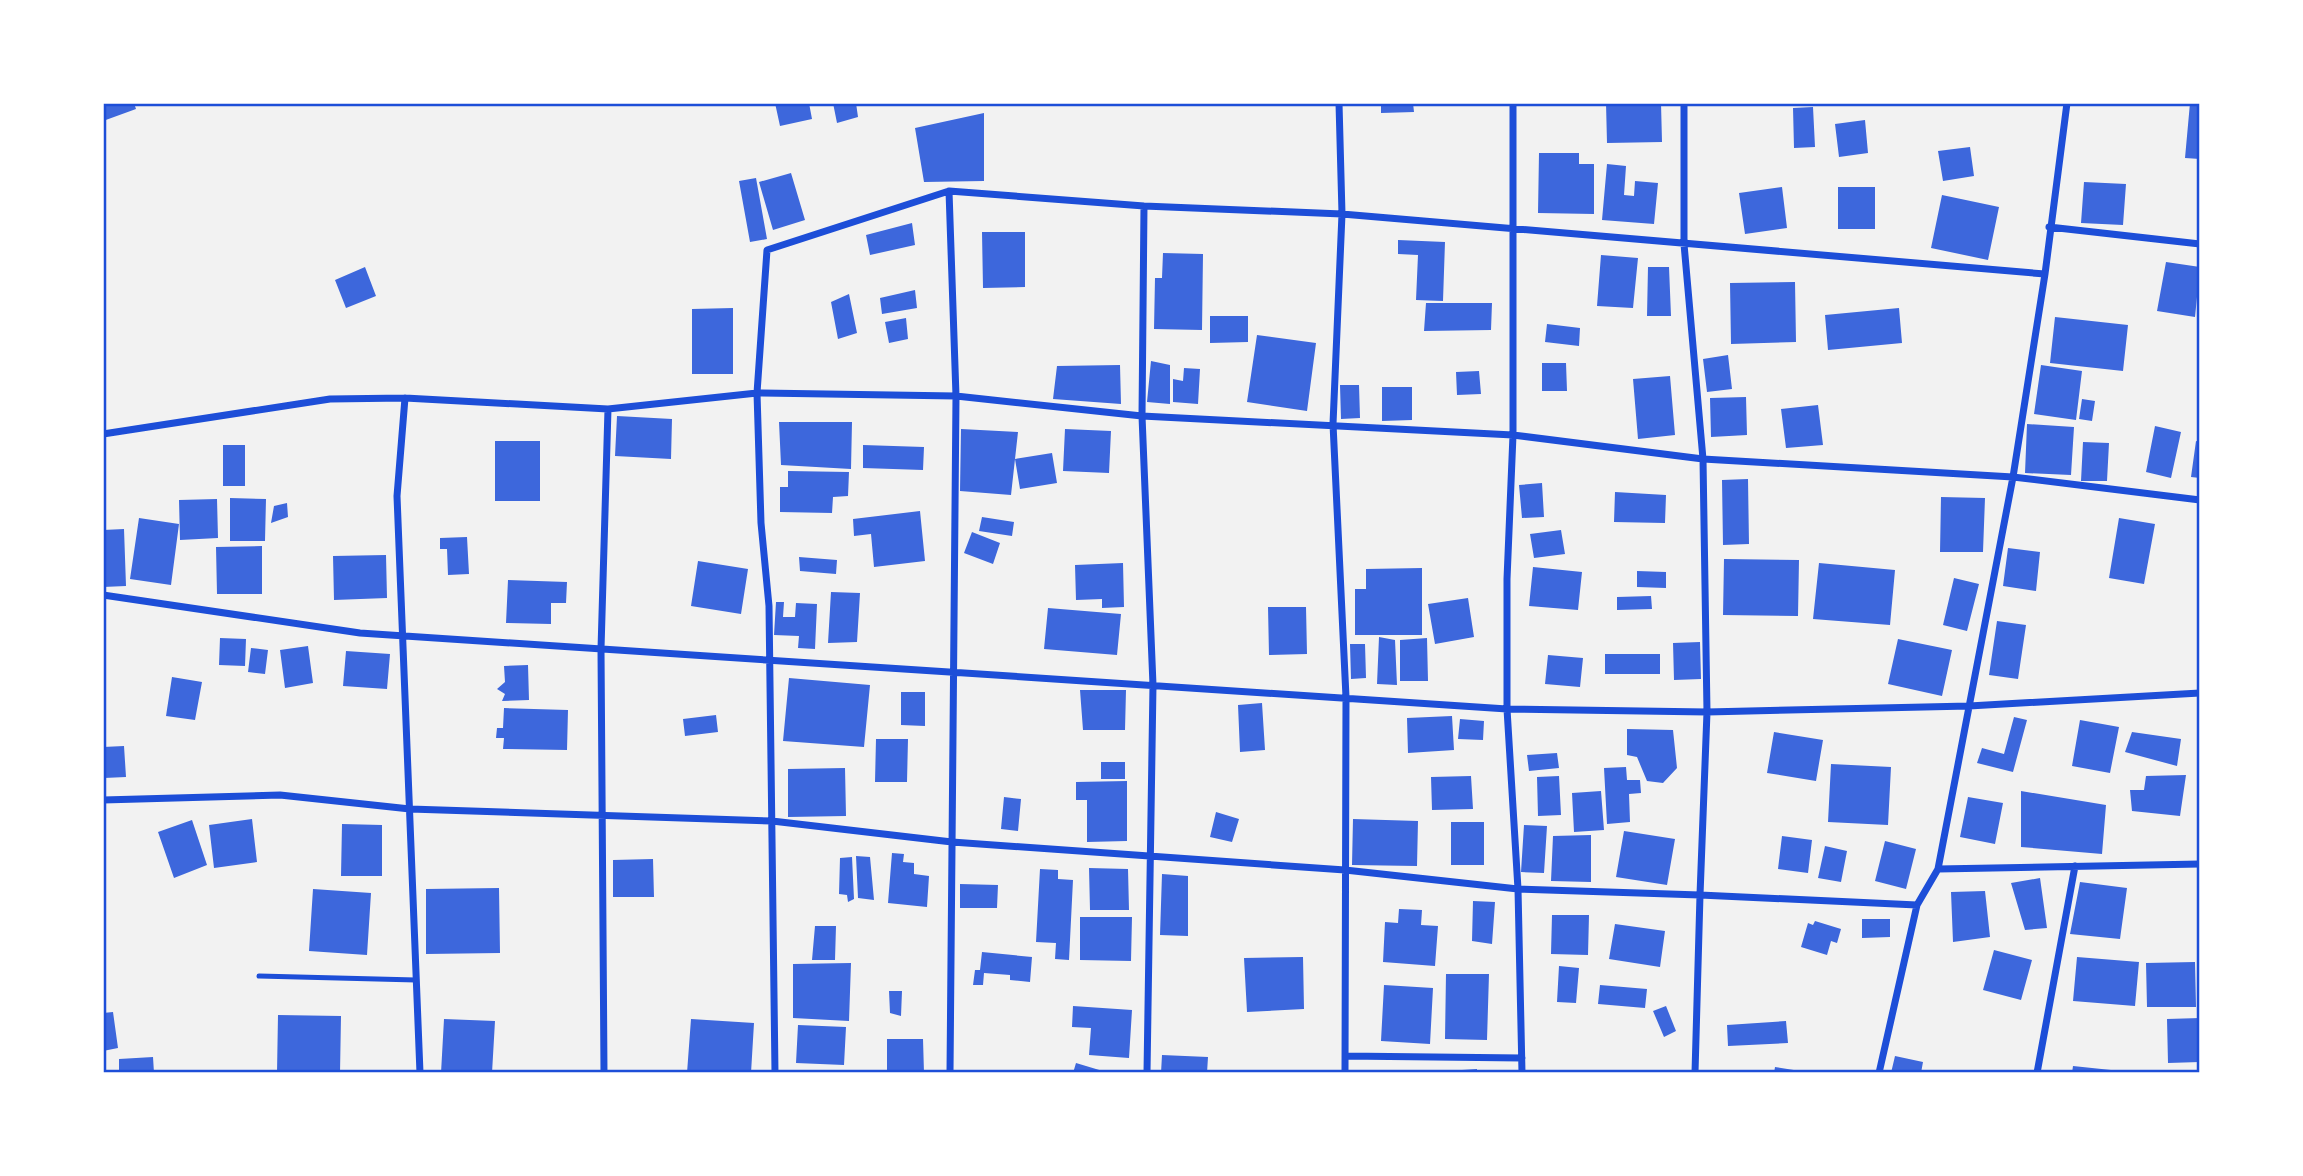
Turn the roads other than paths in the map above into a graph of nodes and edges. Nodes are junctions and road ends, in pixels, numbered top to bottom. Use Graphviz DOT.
graph roads {
  1 [pos="1339,103"];
  2 [pos="1513,103"];
  3 [pos="1684,103"];
  4 [pos="2067,103"];
  5 [pos="949,191"];
  6 [pos="1144,206"];
  7 [pos="1342,214"];
  8 [pos="2049,227"];
  9 [pos="1512,228"];
  10 [pos="1684,244"];
  11 [pos="2200,244"];
  12 [pos="2045,274"];
  13 [pos="757,393"];
  14 [pos="956,396"];
  15 [pos="405,398"];
  16 [pos="608,409"];
  17 [pos="1142,416"];
  18 [pos="1333,425"];
  19 [pos="103,434"];
  20 [pos="1513,435"];
  21 [pos="1703,459"];
  22 [pos="2013,477"];
  23 [pos="2200,499"];
  24 [pos="103,595"];
  25 [pos="403,636"];
  26 [pos="601,649"];
  27 [pos="769,659"];
  28 [pos="953,671"];
  29 [pos="1153,685"];
  30 [pos="2200,693"];
  31 [pos="1346,697"];
  32 [pos="1969,706"];
  33 [pos="1507,709"];
  34 [pos="1707,712"];
  35 [pos="103,800"];
  36 [pos="410,809"];
  37 [pos="603,818"];
  38 [pos="772,821"];
  39 [pos="951,842"];
  40 [pos="1152,857"];
  41 [pos="2200,864"];
  42 [pos="2075,866"];
  43 [pos="1938,869"];
  44 [pos="1346,870"];
  45 [pos="1518,889"];
  46 [pos="1700,895"];
  47 [pos="1917,905"];
  48 [pos="259,976"];
  49 [pos="416,980"];
  50 [pos="1345,1056"];
  51 [pos="1522,1058"];
  52 [pos="419,1073"];
  53 [pos="604,1073"];
  54 [pos="775,1073"];
  55 [pos="950,1073"];
  56 [pos="1147,1073"];
  57 [pos="1345,1073"];
  58 [pos="1522,1073"];
  59 [pos="1695,1073"];
  60 [pos="1879,1073"];
  61 [pos="2037,1073"];
  1 -- 7 [label="street"];
  2 -- 9 [label="street"];
  3 -- 10 [label="street"];
  4 -- 8 [label="street"];
  5 -- 6 [label="street"];
  5 -- 13 [label="street"];
  5 -- 14 [label="street"];
  6 -- 7 [label="street"];
  6 -- 17 [label="street"];
  7 -- 9 [label="street"];
  7 -- 18 [label="street"];
  8 -- 11 [label="street"];
  8 -- 12 [label="street"];
  9 -- 10 [label="street"];
  9 -- 20 [label="street"];
  10 -- 12 [label="street"];
  10 -- 21 [label="street"];
  12 -- 22 [label="street"];
  13 -- 14 [label="street"];
  13 -- 16 [label="street"];
  13 -- 27 [label="street"];
  14 -- 17 [label="street"];
  14 -- 28 [label="street"];
  15 -- 16 [label="street"];
  15 -- 19 [label="street"];
  15 -- 25 [label="street"];
  16 -- 26 [label="street"];
  17 -- 18 [label="street"];
  17 -- 29 [label="street"];
  18 -- 20 [label="street"];
  18 -- 31 [label="street"];
  20 -- 21 [label="street"];
  20 -- 33 [label="street"];
  21 -- 22 [label="street"];
  21 -- 34 [label="street"];
  22 -- 23 [label="street"];
  22 -- 32 [label="street"];
  24 -- 25 [label="street"];
  25 -- 26 [label="street"];
  25 -- 36 [label="street"];
  26 -- 27 [label="street"];
  26 -- 37 [label="street"];
  27 -- 28 [label="street"];
  27 -- 38 [label="street"];
  28 -- 29 [label="street"];
  28 -- 39 [label="street"];
  29 -- 31 [label="street"];
  29 -- 40 [label="street"];
  30 -- 32 [label="street"];
  31 -- 33 [label="street"];
  31 -- 44 [label="street"];
  32 -- 34 [label="street"];
  32 -- 43 [label="street"];
  33 -- 34 [label="street"];
  33 -- 45 [label="street"];
  34 -- 46 [label="street"];
  35 -- 36 [label="street"];
  36 -- 37 [label="street"];
  36 -- 49 [label="street"];
  37 -- 38 [label="street"];
  37 -- 53 [label="street"];
  38 -- 39 [label="street"];
  38 -- 54 [label="street"];
  39 -- 40 [label="street"];
  39 -- 55 [label="street"];
  40 -- 44 [label="street"];
  40 -- 56 [label="street"];
  41 -- 42 [label="street"];
  42 -- 43 [label="street"];
  42 -- 61 [label="street"];
  43 -- 47 [label="street"];
  44 -- 45 [label="street"];
  44 -- 50 [label="street"];
  45 -- 46 [label="street"];
  45 -- 51 [label="street"];
  46 -- 47 [label="street"];
  46 -- 59 [label="street"];
  47 -- 60 [label="street"];
  48 -- 49 [label="lane"];
  49 -- 52 [label="street"];
  50 -- 51 [label="street"];
  50 -- 57 [label="street"];
  51 -- 58 [label="street"];
}
